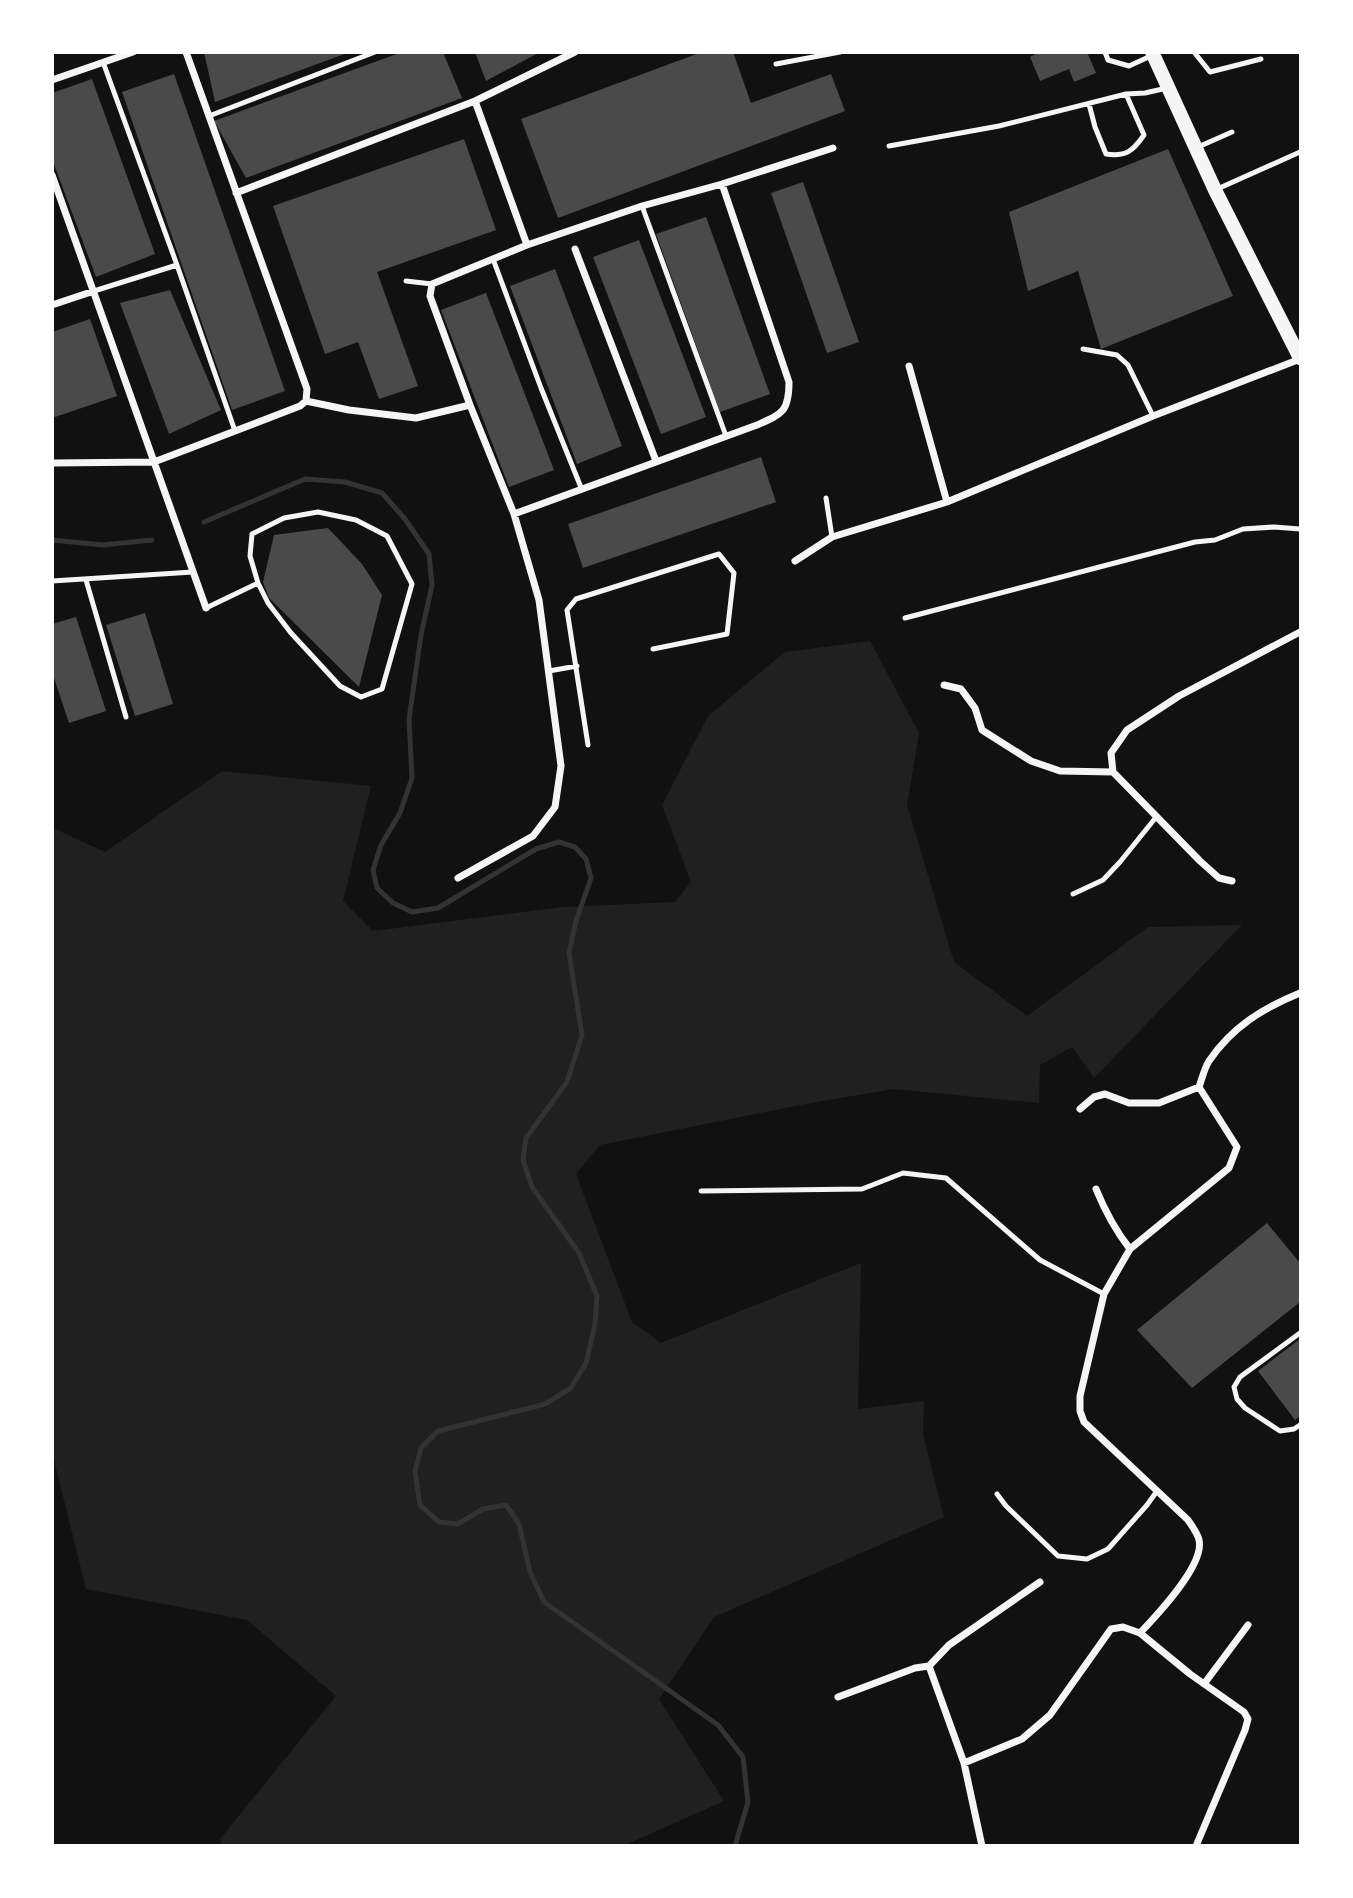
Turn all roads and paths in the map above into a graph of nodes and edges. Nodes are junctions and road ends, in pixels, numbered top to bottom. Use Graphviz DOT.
graph roads {
  1 [pos="133,52"];
  2 [pos="187,52"];
  3 [pos="375,52"];
  4 [pos="575,52"];
  5 [pos="840,52"];
  6 [pos="1105,52"];
  7 [pos="1194,52"];
  8 [pos="1152,54"];
  9 [pos="1261,59"];
  10 [pos="103,62"];
  11 [pos="776,64"];
  12 [pos="52,79"];
  13 [pos="1167,88"];
  14 [pos="1126,94"];
  15 [pos="475,101"];
  16 [pos="1089,104"];
  17 [pos="209,116"];
  18 [pos="1232,132"];
  19 [pos="889,146"];
  20 [pos="833,148"];
  21 [pos="1195,148"];
  22 [pos="1300,152"];
  23 [pos="52,175"];
  24 [pos="722,184"];
  25 [pos="1215,190"];
  26 [pos="236,193"];
  27 [pos="642,206"];
  28 [pos="527,245"];
  29 [pos="575,249"];
  30 [pos="493,259"];
  31 [pos="177,265"];
  32 [pos="406,281"];
  33 [pos="432,284"];
  34 [pos="94,291"];
  35 [pos="52,304"];
  36 [pos="1083,349"];
  37 [pos="1300,358"];
  38 [pos="909,366"];
  39 [pos="306,401"];
  40 [pos="470,405"];
  41 [pos="1153,416"];
  42 [pos="235,430"];
  43 [pos="726,436"];
  44 [pos="656,461"];
  45 [pos="154,462"];
  46 [pos="52,463"];
  47 [pos="582,490"];
  48 [pos="826,498"];
  49 [pos="947,502"];
  50 [pos="514,514"];
  51 [pos="1300,529"];
  52 [pos="832,537"];
  53 [pos="795,561"];
  54 [pos="193,572"];
  55 [pos="86,580"];
  56 [pos="52,581"];
  57 [pos="258,583"];
  58 [pos="205,608"];
  59 [pos="905,618"];
  60 [pos="1300,632"];
  61 [pos="653,649"];
  62 [pos="577,666"];
  63 [pos="549,671"];
  64 [pos="944,685"];
  65 [pos="126,717"];
  66 [pos="588,745"];
  67 [pos="1113,772"];
  68 [pos="1157,816"];
  69 [pos="458,878"];
  70 [pos="1232,881"];
  71 [pos="1073,894"];
  72 [pos="1300,993"];
  73 [pos="1199,1087"];
  74 [pos="1080,1109"];
  75 [pos="1096,1189"];
  76 [pos="701,1191"];
  77 [pos="1130,1249"];
  78 [pos="1104,1294"];
  79 [pos="1300,1333"];
  80 [pos="1300,1425"];
  81 [pos="1157,1491"];
  82 [pos="997,1493"];
  83 [pos="1040,1581"];
  84 [pos="1248,1625"];
  85 [pos="1139,1633"];
  86 [pos="929,1666"];
  87 [pos="1204,1684"];
  88 [pos="838,1697"];
  89 [pos="964,1763"];
  90 [pos="982,1846"];
  91 [pos="1196,1846"];
  1 -- 10 [label="street"];
  2 -- 17 [label="street"];
  3 -- 17 [label="lane"];
  4 -- 15 [label="street"];
  5 -- 11 [label="lane"];
  6 -- 8 [label="lane"];
  7 -- 9 [label="lane"];
  8 -- 13 [label="main road"];
  10 -- 12 [label="street"];
  10 -- 31 [label="lane"];
  13 -- 14 [label="lane"];
  13 -- 21 [label="main road"];
  14 -- 16 [label="lane"];
  14 -- 16 [label="lane"];
  15 -- 26 [label="street"];
  15 -- 28 [label="street"];
  16 -- 19 [label="lane"];
  17 -- 26 [label="street"];
  18 -- 21 [label="lane"];
  20 -- 24 [label="street"];
  21 -- 25 [label="main road"];
  22 -- 25 [label="lane"];
  23 -- 34 [label="street"];
  24 -- 27 [label="street"];
  24 -- 43 [label="street"];
  25 -- 37 [label="main road"];
  26 -- 39 [label="street"];
  27 -- 28 [label="street"];
  27 -- 43 [label="lane"];
  28 -- 30 [label="street"];
  29 -- 44 [label="street"];
  30 -- 33 [label="street"];
  30 -- 47 [label="lane"];
  31 -- 34 [label="lane"];
  31 -- 42 [label="lane"];
  32 -- 33 [label="lane"];
  33 -- 40 [label="street"];
  34 -- 35 [label="street"];
  34 -- 45 [label="street"];
  36 -- 41 [label="lane"];
  37 -- 41 [label="street"];
  38 -- 49 [label="street"];
  39 -- 40 [label="street"];
  39 -- 42 [label="street"];
  40 -- 50 [label="street"];
  41 -- 49 [label="street"];
  42 -- 45 [label="street"];
  43 -- 44 [label="street"];
  44 -- 47 [label="street"];
  45 -- 46 [label="street"];
  45 -- 54 [label="street"];
  47 -- 50 [label="street"];
  48 -- 52 [label="lane"];
  49 -- 52 [label="street"];
  50 -- 63 [label="street"];
  51 -- 59 [label="lane"];
  52 -- 53 [label="street"];
  54 -- 55 [label="lane"];
  54 -- 58 [label="street"];
  55 -- 56 [label="lane"];
  55 -- 65 [label="lane"];
  57 -- 57 [label="lane"];
  57 -- 58 [label="lane"];
  60 -- 67 [label="street"];
  61 -- 62 [label="lane"];
  62 -- 63 [label="lane"];
  62 -- 66 [label="lane"];
  63 -- 69 [label="street"];
  64 -- 67 [label="street"];
  67 -- 68 [label="street"];
  68 -- 70 [label="street"];
  68 -- 71 [label="lane"];
  72 -- 73 [label="street"];
  73 -- 74 [label="street"];
  73 -- 77 [label="street"];
  75 -- 77 [label="street"];
  76 -- 78 [label="lane"];
  77 -- 78 [label="street"];
  78 -- 81 [label="street"];
  79 -- 80 [label="lane"];
  81 -- 82 [label="lane"];
  81 -- 85 [label="street"];
  83 -- 86 [label="street"];
  84 -- 87 [label="street"];
  85 -- 87 [label="street"];
  85 -- 89 [label="street"];
  86 -- 88 [label="street"];
  86 -- 89 [label="street"];
  87 -- 91 [label="street"];
  89 -- 90 [label="street"];
}
